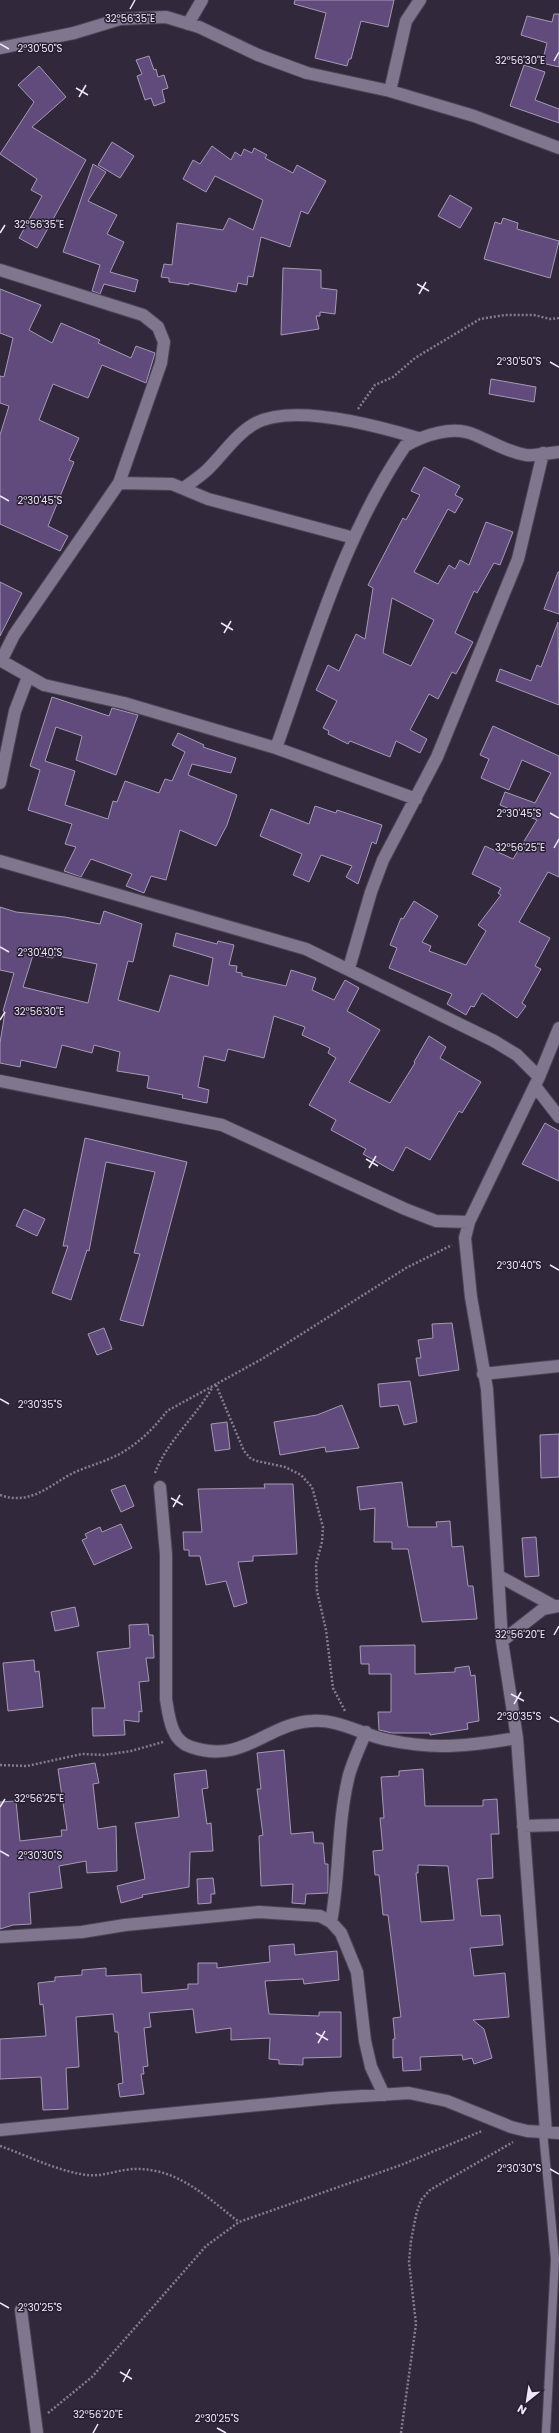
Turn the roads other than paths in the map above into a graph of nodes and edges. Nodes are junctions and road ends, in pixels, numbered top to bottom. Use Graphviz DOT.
graph roads {
  1 [pos="202,0"];
  2 [pos="420,0"];
  3 [pos="188,24"];
  4 [pos="0,48"];
  5 [pos="390,91"];
  6 [pos="559,148"];
  7 [pos="0,270"];
  8 [pos="418,438"];
  9 [pos="559,452"];
  10 [pos="543,453"];
  11 [pos="119,483"];
  12 [pos="184,488"];
  13 [pos="354,538"];
  14 [pos="0,661"];
  15 [pos="28,677"];
  16 [pos="276,748"];
  17 [pos="0,783"];
  18 [pos="416,798"];
  19 [pos="0,861"];
  20 [pos="349,968"];
  21 [pos="559,1028"];
  22 [pos="0,1081"];
  23 [pos="537,1081"];
  24 [pos="559,1117"];
  25 [pos="470,1222"];
  26 [pos="559,1366"];
  27 [pos="483,1374"];
  28 [pos="160,1487"];
  29 [pos="499,1576"];
  30 [pos="556,1606"];
  31 [pos="502,1641"];
  32 [pos="366,1732"];
  33 [pos="517,1738"];
  34 [pos="559,1825"];
  35 [pos="523,1826"];
  36 [pos="331,1922"];
  37 [pos="0,1937"];
  38 [pos="384,2095"];
  39 [pos="0,2130"];
  40 [pos="545,2132"];
  41 [pos="559,2133"];
  42 [pos="21,2310"];
  43 [pos="37,2428"];
  44 [pos="546,2433"];
  1 -- 3 [label="street"];
  2 -- 5 [label="street"];
  3 -- 4 [label="street"];
  3 -- 5 [label="street"];
  5 -- 6 [label="street"];
  7 -- 11 [label="street"];
  8 -- 10 [label="street"];
  8 -- 12 [label="street"];
  8 -- 13 [label="street"];
  9 -- 10 [label="street"];
  10 -- 18 [label="street"];
  11 -- 12 [label="street"];
  11 -- 14 [label="street"];
  12 -- 13 [label="street"];
  13 -- 16 [label="street"];
  14 -- 15 [label="street"];
  15 -- 16 [label="street"];
  15 -- 17 [label="street"];
  16 -- 18 [label="street"];
  18 -- 20 [label="street"];
  19 -- 20 [label="street"];
  20 -- 23 [label="street"];
  21 -- 23 [label="street"];
  22 -- 25 [label="street"];
  23 -- 24 [label="street"];
  23 -- 25 [label="street"];
  25 -- 27 [label="street"];
  26 -- 27 [label="street"];
  27 -- 29 [label="street"];
  28 -- 32 [label="street"];
  29 -- 30 [label="street"];
  29 -- 31 [label="street"];
  30 -- 31 [label="street"];
  31 -- 33 [label="street"];
  32 -- 33 [label="street"];
  32 -- 36 [label="street"];
  33 -- 35 [label="street"];
  34 -- 35 [label="street"];
  35 -- 40 [label="street"];
  36 -- 37 [label="street"];
  36 -- 38 [label="street"];
  38 -- 39 [label="street"];
  38 -- 40 [label="street"];
  40 -- 41 [label="street"];
  40 -- 44 [label="lane"];
  42 -- 43 [label="street"];
}
